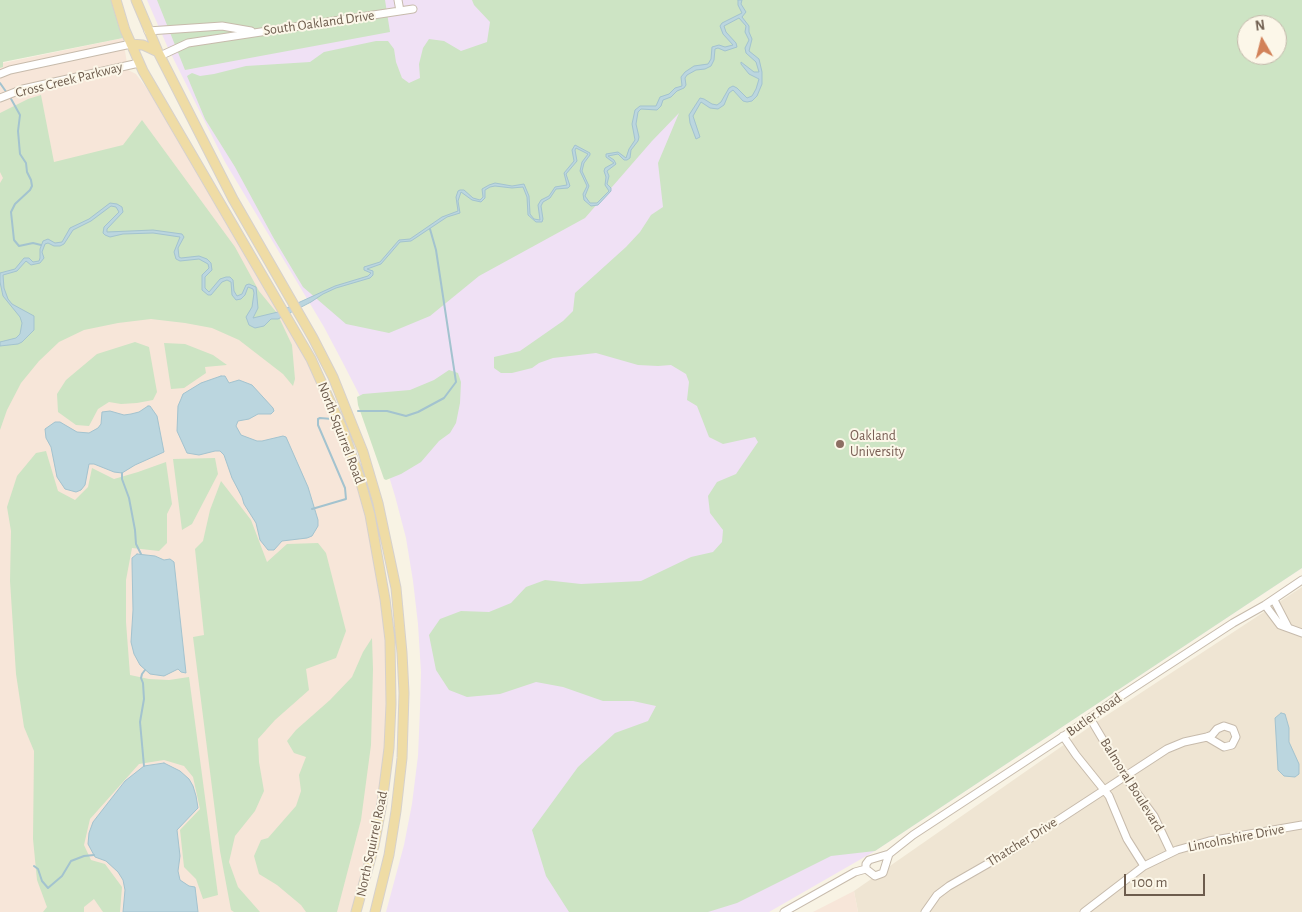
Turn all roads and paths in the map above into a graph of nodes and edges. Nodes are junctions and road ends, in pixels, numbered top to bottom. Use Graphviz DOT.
graph roads {
  1 [pos="116,0"];
  2 [pos="136,0"];
  3 [pos="398,0"];
  4 [pos="413,9"];
  5 [pos="400,11"];
  6 [pos="148,31"];
  7 [pos="256,32"];
  8 [pos="130,44"];
  9 [pos="159,54"];
  10 [pos="139,63"];
  11 [pos="0,74"];
  12 [pos="0,98"];
  13 [pos="196,128"];
  14 [pos="178,132"];
  15 [pos="1302,580"];
  16 [pos="1274,600"];
  17 [pos="1265,605"];
  18 [pos="1288,627"];
  19 [pos="1302,633"];
  20 [pos="1090,718"];
  21 [pos="1063,736"];
  22 [pos="1207,737"];
  23 [pos="1124,777"];
  24 [pos="1105,790"];
  25 [pos="1302,825"];
  26 [pos="1171,852"];
  27 [pos="889,854"];
  28 [pos="1144,866"];
  29 [pos="866,869"];
  30 [pos="356,912"];
  31 [pos="375,912"];
  32 [pos="784,912"];
  33 [pos="925,912"];
  34 [pos="1084,912"];
  1 -- 8 [label="main road, North Squirrel Road"];
  2 -- 6 [label="main road, North Squirrel Road"];
  3 -- 5 [label="street"];
  4 -- 5 [label="street, South Oakland Drive"];
  5 -- 7 [label="street, South Oakland Drive"];
  6 -- 7 [label="street, South Oakland Drive"];
  6 -- 9 [label="main road, North Squirrel Road"];
  7 -- 9 [label="street, South Oakland Drive"];
  8 -- 9 [label="main road"];
  8 -- 10 [label="main road, North Squirrel Road"];
  8 -- 11 [label="street, Cross Creek Parkway"];
  9 -- 13 [label="main road, North Squirrel Road"];
  10 -- 12 [label="street, Cross Creek Parkway"];
  10 -- 14 [label="main road, North Squirrel Road"];
  13 -- 14 [label="main road"];
  13 -- 31 [label="main road, North Squirrel Road"];
  14 -- 30 [label="main road, North Squirrel Road"];
  15 -- 16 [label="street, Butler Road"];
  16 -- 17 [label="street, Butler Road"];
  16 -- 18 [label="street"];
  17 -- 18 [label="street"];
  17 -- 20 [label="street, Butler Road"];
  18 -- 19 [label="street"];
  20 -- 21 [label="street, Butler Road"];
  20 -- 23 [label="street, Balmoral Boulevard"];
  21 -- 24 [label="street, Balmoral Boulevard"];
  21 -- 27 [label="street, Butler Road"];
  22 -- 23 [label="street, Thatcher Drive"];
  23 -- 24 [label="street, Thatcher Drive"];
  23 -- 26 [label="street, Balmoral Boulevard"];
  24 -- 28 [label="street, Balmoral Boulevard"];
  24 -- 33 [label="street, Thatcher Drive"];
  25 -- 26 [label="street, Lincolnshire Drive"];
  26 -- 28 [label="street, Lincolnshire Drive"];
  27 -- 29 [label="street, Butler Road"];
  27 -- 29 [label="street, Butler Road"];
  28 -- 34 [label="street, Lincolnshire Drive"];
  29 -- 32 [label="street, Butler Road"];
}
